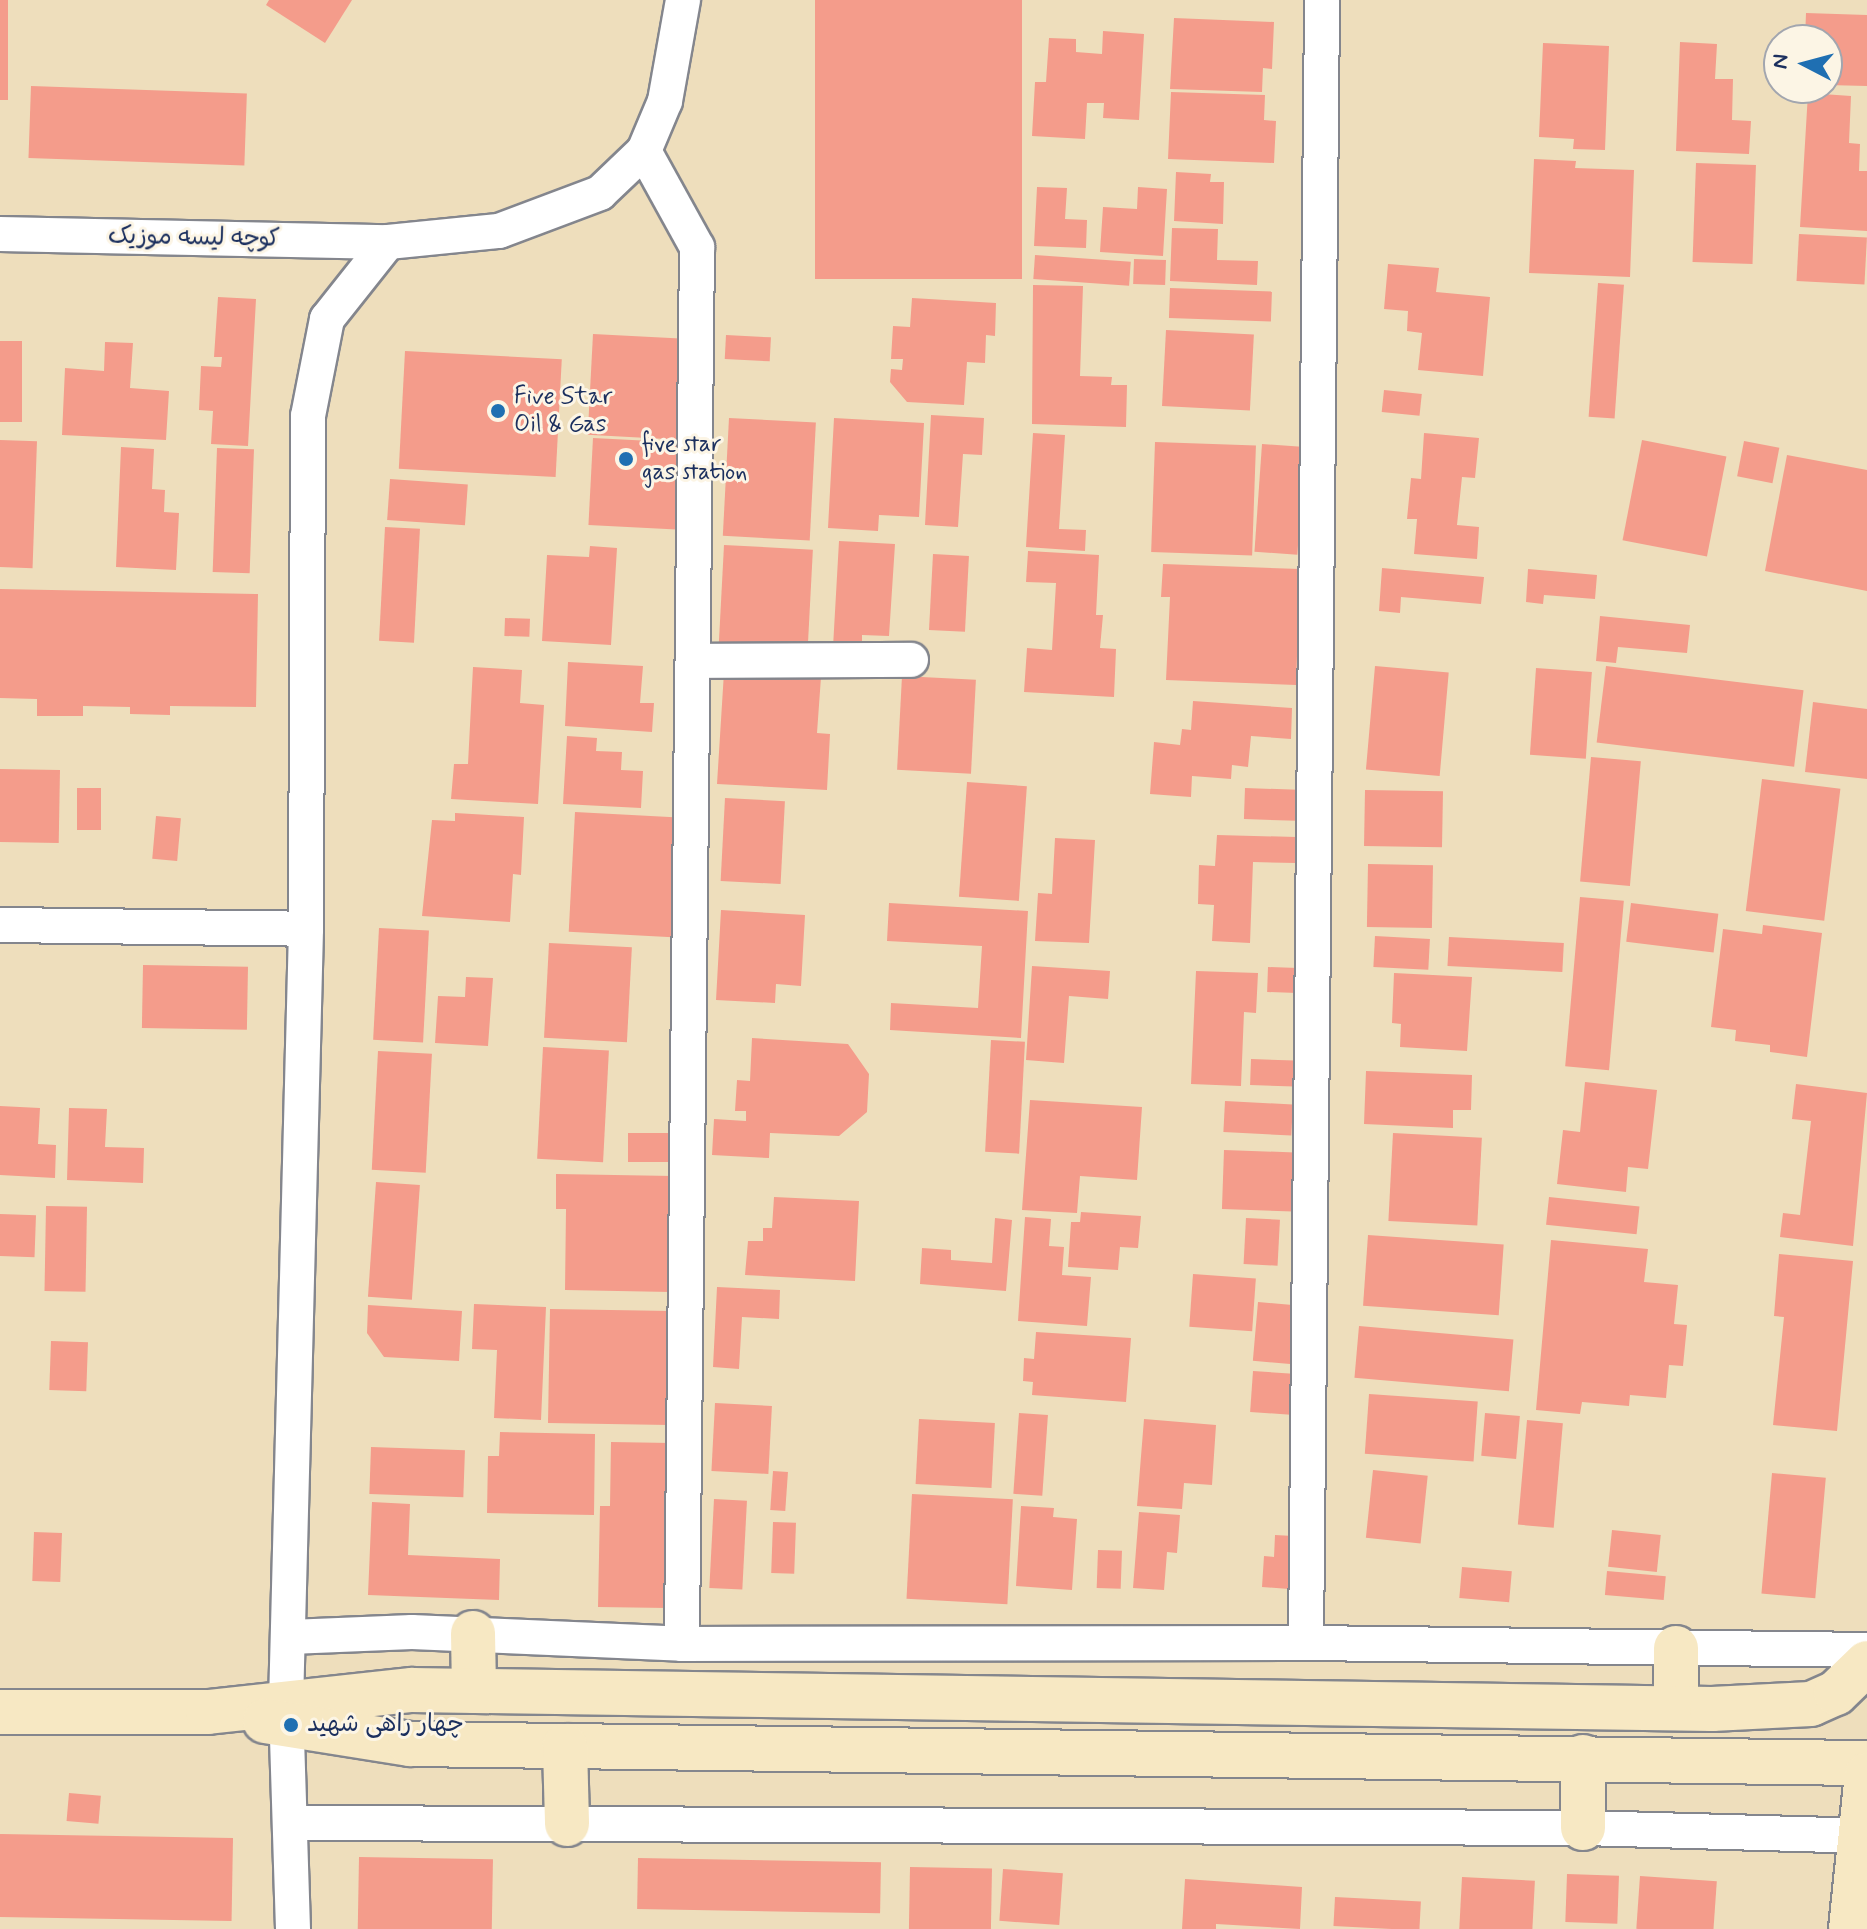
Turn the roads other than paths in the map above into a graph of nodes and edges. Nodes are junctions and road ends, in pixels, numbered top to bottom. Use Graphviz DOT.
graph roads {
  1 [pos="683,0"];
  2 [pos="1322,0"];
  3 [pos="644,151"];
  4 [pos="0,234"];
  5 [pos="388,242"];
  6 [pos="911,660"];
  7 [pos="693,661"];
  8 [pos="0,925"];
  9 [pos="306,929"];
  10 [pos="473,1633"];
  11 [pos="290,1637"];
  12 [pos="1306,1643"];
  13 [pos="682,1644"];
  14 [pos="1676,1648"];
  15 [pos="1867,1650"];
  16 [pos="1867,1663"];
  17 [pos="474,1691"];
  18 [pos="1676,1708"];
  19 [pos="0,1712"];
  20 [pos="286,1714"];
  21 [pos="565,1746"];
  22 [pos="1583,1757"];
  23 [pos="1867,1763"];
  24 [pos="1867,1775"];
  25 [pos="290,1823"];
  26 [pos="567,1824"];
  27 [pos="1583,1828"];
  28 [pos="1861,1836"];
  29 [pos="293,1929"];
  30 [pos="1851,1929"];
  1 -- 3 [label="street"];
  2 -- 12 [label="street"];
  3 -- 5 [label="street, کوچه لیسه موزیک"];
  3 -- 7 [label="street"];
  4 -- 5 [label="street, کوچه لیسه موزیک"];
  5 -- 9 [label="street"];
  6 -- 7 [label="street"];
  7 -- 13 [label="street"];
  8 -- 9 [label="street"];
  9 -- 11 [label="street"];
  10 -- 11 [label="street"];
  10 -- 13 [label="street"];
  10 -- 17 [label="main road"];
  11 -- 20 [label="street"];
  12 -- 13 [label="street"];
  12 -- 14 [label="street"];
  14 -- 15 [label="street"];
  14 -- 18 [label="main road"];
  16 -- 18 [label="main road"];
  17 -- 18 [label="main road"];
  17 -- 20 [label="main road"];
  19 -- 20 [label="main road"];
  20 -- 21 [label="main road"];
  20 -- 25 [label="street"];
  21 -- 22 [label="main road"];
  21 -- 26 [label="main road"];
  22 -- 23 [label="main road"];
  22 -- 27 [label="main road"];
  24 -- 28 [label="main road"];
  25 -- 26 [label="street"];
  25 -- 29 [label="street"];
  26 -- 27 [label="street"];
  27 -- 28 [label="street"];
  28 -- 30 [label="main road"];
}
